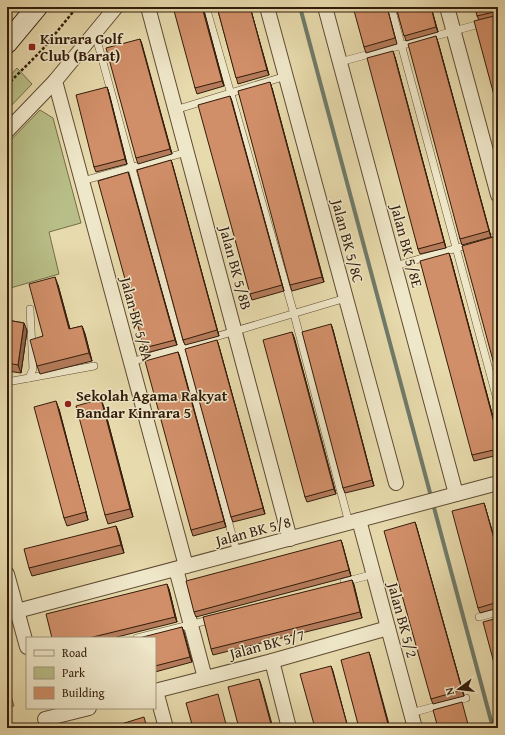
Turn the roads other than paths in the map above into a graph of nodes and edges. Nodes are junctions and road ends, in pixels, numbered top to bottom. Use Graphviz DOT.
graph roads {
  1 [pos="37,7"];
  2 [pos="116,7"];
  3 [pos="148,7"];
  4 [pos="206,7"];
  5 [pos="268,7"];
  6 [pos="325,7"];
  7 [pos="391,7"];
  8 [pos="448,7"];
  9 [pos="498,19"];
  10 [pos="454,31"];
  11 [pos="95,33"];
  12 [pos="7,43"];
  13 [pos="401,45"];
  14 [pos="340,62"];
  15 [pos="286,76"];
  16 [pos="55,81"];
  17 [pos="231,93"];
  18 [pos="175,110"];
  19 [pos="7,131"];
  20 [pos="187,152"];
  21 [pos="133,167"];
  22 [pos="82,181"];
  23 [pos="498,195"];
  24 [pos="498,236"];
  25 [pos="457,248"];
  26 [pos="395,266"];
  27 [pos="346,298"];
  28 [pos="30,309"];
  29 [pos="294,314"];
  30 [pos="235,331"];
  31 [pos="181,347"];
  32 [pos="131,362"];
  33 [pos="94,366"];
  34 [pos="29,378"];
  35 [pos="7,382"];
  36 [pos="498,403"];
  37 [pos="396,483"];
  38 [pos="498,483"];
  39 [pos="456,494"];
  40 [pos="354,522"];
  41 [pos="290,539"];
  42 [pos="238,553"];
  43 [pos="181,568"];
  44 [pos="7,574"];
  45 [pos="374,574"];
  46 [pos="336,585"];
  47 [pos="17,611"];
  48 [pos="498,612"];
  49 [pos="221,616"];
  50 [pos="479,617"];
  51 [pos="191,625"];
  52 [pos="388,628"];
  53 [pos="141,637"];
  54 [pos="26,643"];
  55 [pos="272,661"];
  56 [pos="205,678"];
  57 [pos="156,691"];
  58 [pos="156,694"];
  59 [pos="466,698"];
  60 [pos="85,709"];
  61 [pos="411,713"];
  62 [pos="45,718"];
  63 [pos="166,728"];
  64 [pos="289,728"];
  65 [pos="415,728"];
  1 -- 12 [label="main road"];
  2 -- 11 [label="street"];
  3 -- 18 [label="street, Jalan BK 5/8B"];
  4 -- 17 [label="lane"];
  5 -- 15 [label="street, Jalan BK 5/8C"];
  6 -- 14 [label="street, Jalan BK 5/8E"];
  7 -- 13 [label="lane"];
  8 -- 10 [label="street"];
  9 -- 10 [label="lane"];
  10 -- 13 [label="lane"];
  10 -- 23 [label="street"];
  11 -- 16 [label="street"];
  11 -- 21 [label="lane"];
  13 -- 14 [label="lane"];
  13 -- 25 [label="lane"];
  14 -- 26 [label="street, Jalan BK 5/8E"];
  15 -- 17 [label="lane"];
  15 -- 27 [label="street, Jalan BK 5/8C"];
  16 -- 19 [label="street"];
  16 -- 22 [label="street, Jalan BK 5/8A"];
  17 -- 18 [label="lane"];
  17 -- 29 [label="lane"];
  18 -- 20 [label="street, Jalan BK 5/8B"];
  20 -- 21 [label="lane"];
  20 -- 30 [label="street, Jalan BK 5/8B"];
  21 -- 22 [label="lane"];
  21 -- 31 [label="lane"];
  22 -- 32 [label="street, Jalan BK 5/8A"];
  24 -- 25 [label="lane"];
  25 -- 26 [label="lane"];
  25 -- 36 [label="lane"];
  26 -- 39 [label="street, Jalan BK 5/8E"];
  27 -- 29 [label="lane"];
  27 -- 37 [label="street, Jalan BK 5/8C"];
  28 -- 34 [label="lane"];
  29 -- 30 [label="lane"];
  29 -- 40 [label="lane"];
  30 -- 31 [label="lane"];
  30 -- 41 [label="street, Jalan BK 5/8B"];
  31 -- 32 [label="lane"];
  31 -- 42 [label="lane"];
  32 -- 43 [label="street, Jalan BK 5/8A"];
  33 -- 34 [label="lane"];
  34 -- 35 [label="lane"];
  38 -- 39 [label="street, Jalan BK 5/8"];
  39 -- 40 [label="street, Jalan BK 5/8"];
  40 -- 41 [label="street, Jalan BK 5/8"];
  40 -- 45 [label="street, Jalan BK 5/2"];
  41 -- 42 [label="street, Jalan BK 5/8"];
  42 -- 43 [label="street, Jalan BK 5/8"];
  43 -- 47 [label="street, Jalan BK 5/8"];
  43 -- 51 [label="street, Jalan BK 5/8A"];
  44 -- 47 [label="street"];
  45 -- 46 [label="lane"];
  45 -- 52 [label="street, Jalan BK 5/2"];
  47 -- 54 [label="street"];
  48 -- 50 [label="lane"];
  49 -- 51 [label="lane"];
  51 -- 53 [label="lane"];
  51 -- 56 [label="street, Jalan BK 5/8A"];
  52 -- 55 [label="street, Jalan BK 5/7"];
  52 -- 61 [label="street, Jalan BK 5/2"];
  55 -- 56 [label="street, Jalan BK 5/7"];
  55 -- 64 [label="street"];
  56 -- 57 [label="street, Jalan BK 5/7"];
  58 -- 63 [label="street"];
  59 -- 61 [label="lane"];
  60 -- 62 [label="street"];
  61 -- 65 [label="street, Jalan BK 5/2"];
}
